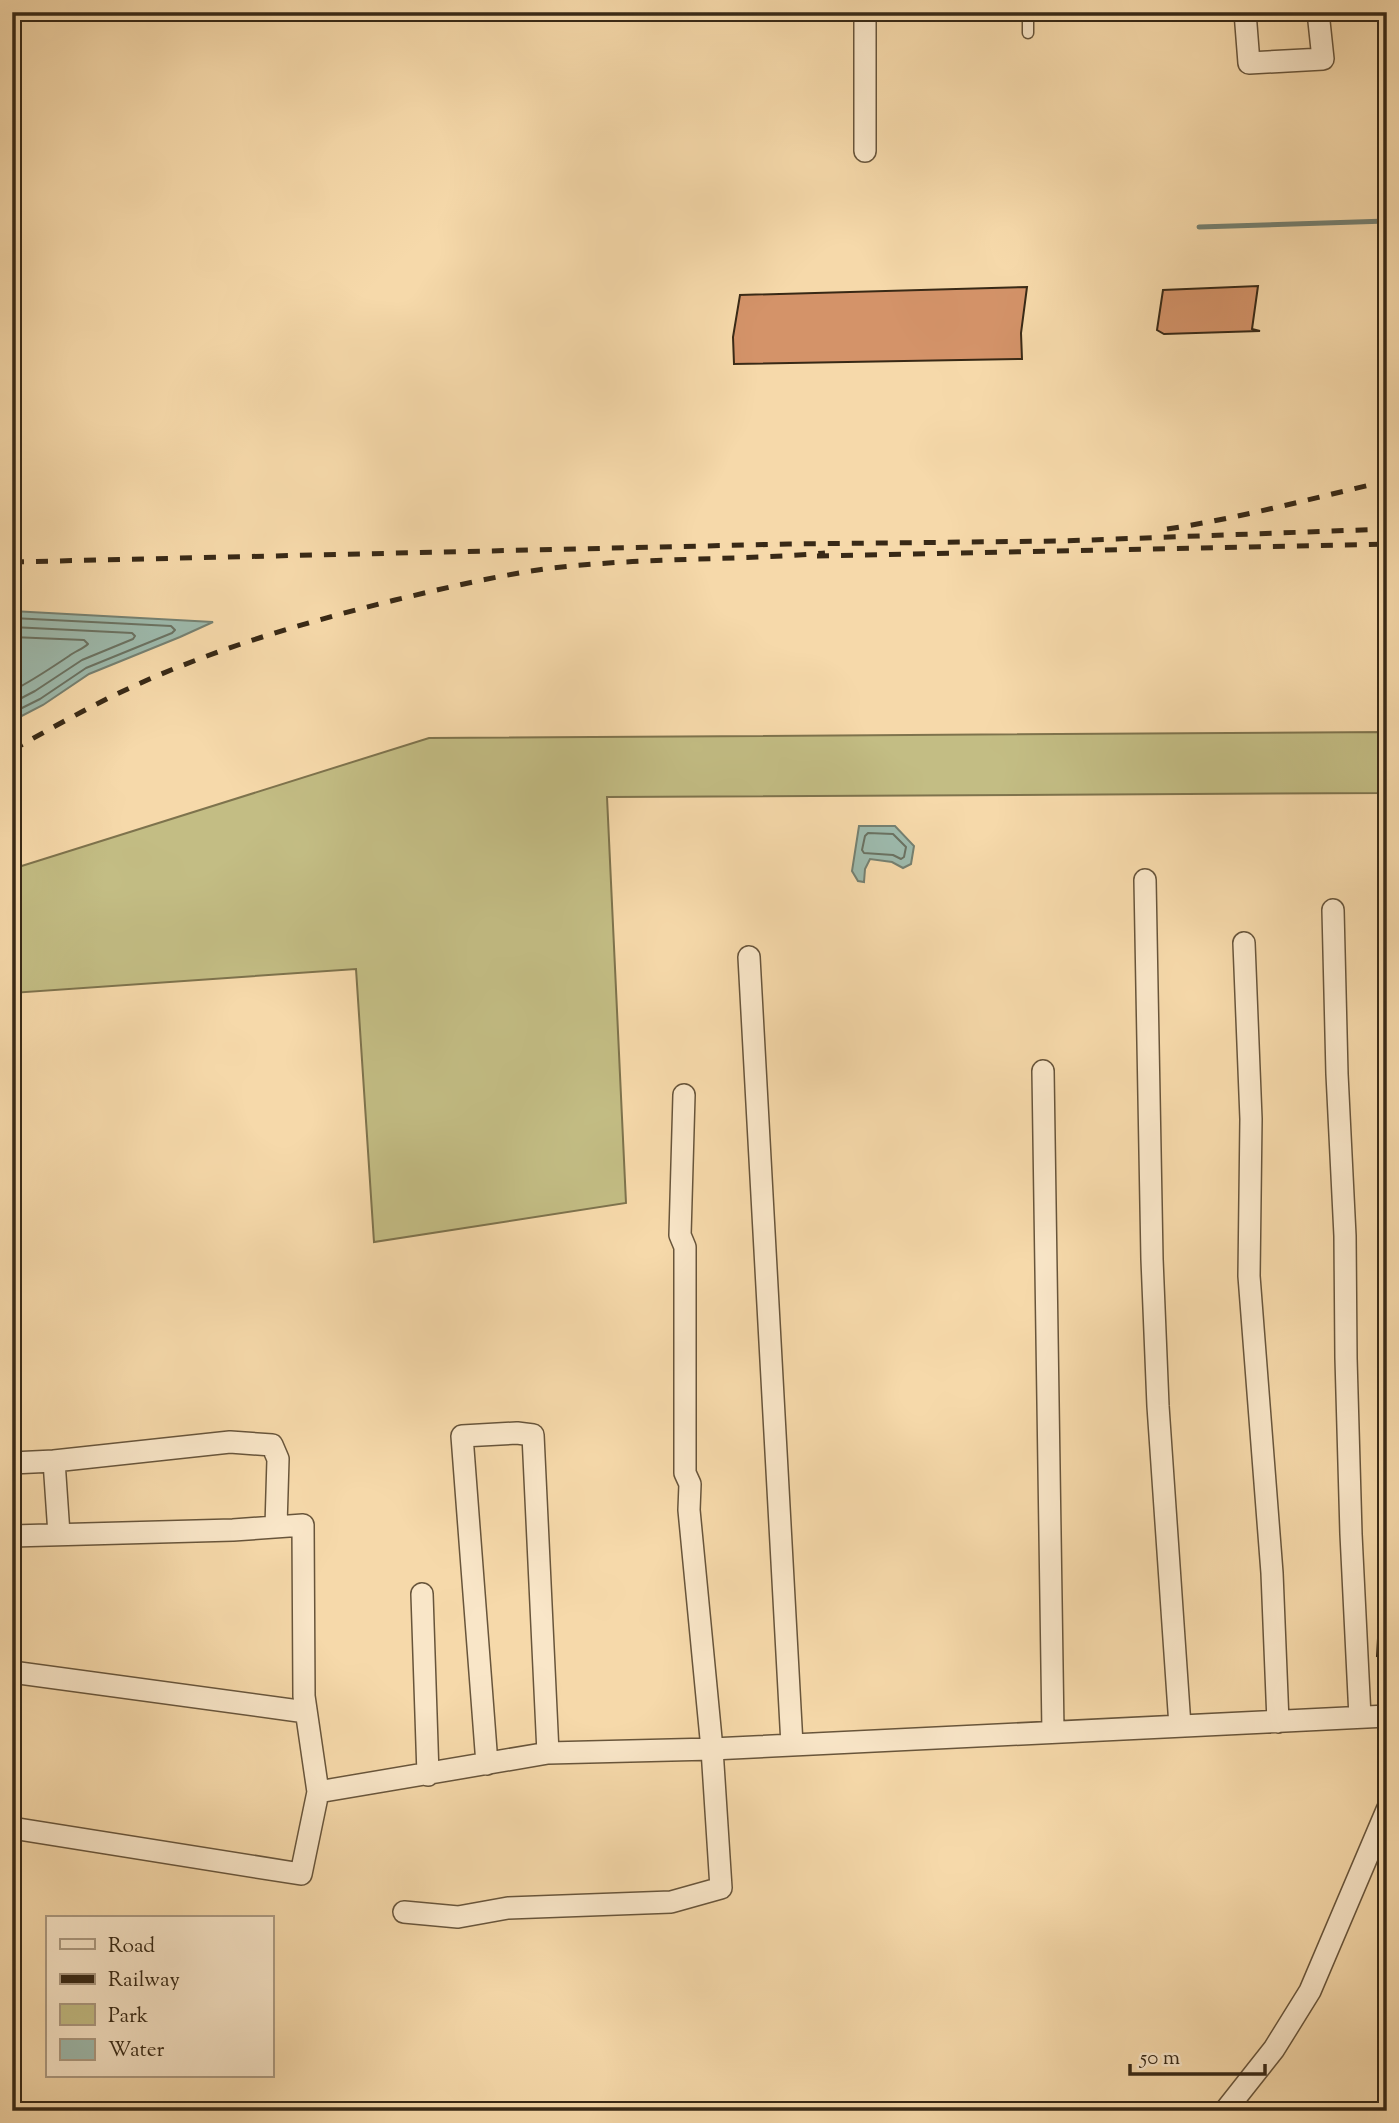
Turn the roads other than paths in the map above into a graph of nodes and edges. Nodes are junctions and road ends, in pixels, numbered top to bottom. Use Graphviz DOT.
graph roads {
  1 [pos="865,12"];
  2 [pos="1028,12"];
  3 [pos="1245,12"];
  4 [pos="1318,12"];
  5 [pos="1028,33"];
  6 [pos="865,151"];
  7 [pos="1145,880"];
  8 [pos="1333,910"];
  9 [pos="1244,943"];
  10 [pos="749,957"];
  11 [pos="1043,1071"];
  12 [pos="684,1095"];
  13 [pos="54,1461"];
  14 [pos="12,1464"];
  15 [pos="276,1527"];
  16 [pos="59,1534"];
  17 [pos="12,1536"];
  18 [pos="422,1594"];
  19 [pos="12,1672"];
  20 [pos="306,1713"];
  21 [pos="1387,1716"];
  22 [pos="1360,1717"];
  23 [pos="1278,1722"];
  24 [pos="1180,1726"];
  25 [pos="1054,1732"];
  26 [pos="547,1744"];
  27 [pos="792,1745"];
  28 [pos="712,1749"];
  29 [pos="486,1755"];
  30 [pos="429,1775"];
  31 [pos="318,1792"];
  32 [pos="1387,1810"];
  33 [pos="12,1828"];
  34 [pos="404,1912"];
  35 [pos="1225,2111"];
  1 -- 6 [label="street"];
  2 -- 5 [label="lane"];
  3 -- 4 [label="street"];
  7 -- 24 [label="street"];
  8 -- 22 [label="street"];
  9 -- 23 [label="street"];
  10 -- 27 [label="street"];
  11 -- 25 [label="street"];
  12 -- 28 [label="street"];
  13 -- 14 [label="street"];
  13 -- 15 [label="street"];
  13 -- 16 [label="street"];
  15 -- 16 [label="street"];
  15 -- 20 [label="street"];
  16 -- 17 [label="street"];
  18 -- 30 [label="street"];
  19 -- 20 [label="street"];
  20 -- 31 [label="street"];
  21 -- 22 [label="street"];
  22 -- 23 [label="street"];
  23 -- 24 [label="street"];
  24 -- 25 [label="street"];
  25 -- 27 [label="street"];
  26 -- 28 [label="street"];
  26 -- 29 [label="street"];
  26 -- 29 [label="street"];
  27 -- 28 [label="street"];
  28 -- 34 [label="street"];
  29 -- 30 [label="street"];
  30 -- 31 [label="street"];
  31 -- 33 [label="street"];
  32 -- 35 [label="street"];
}
